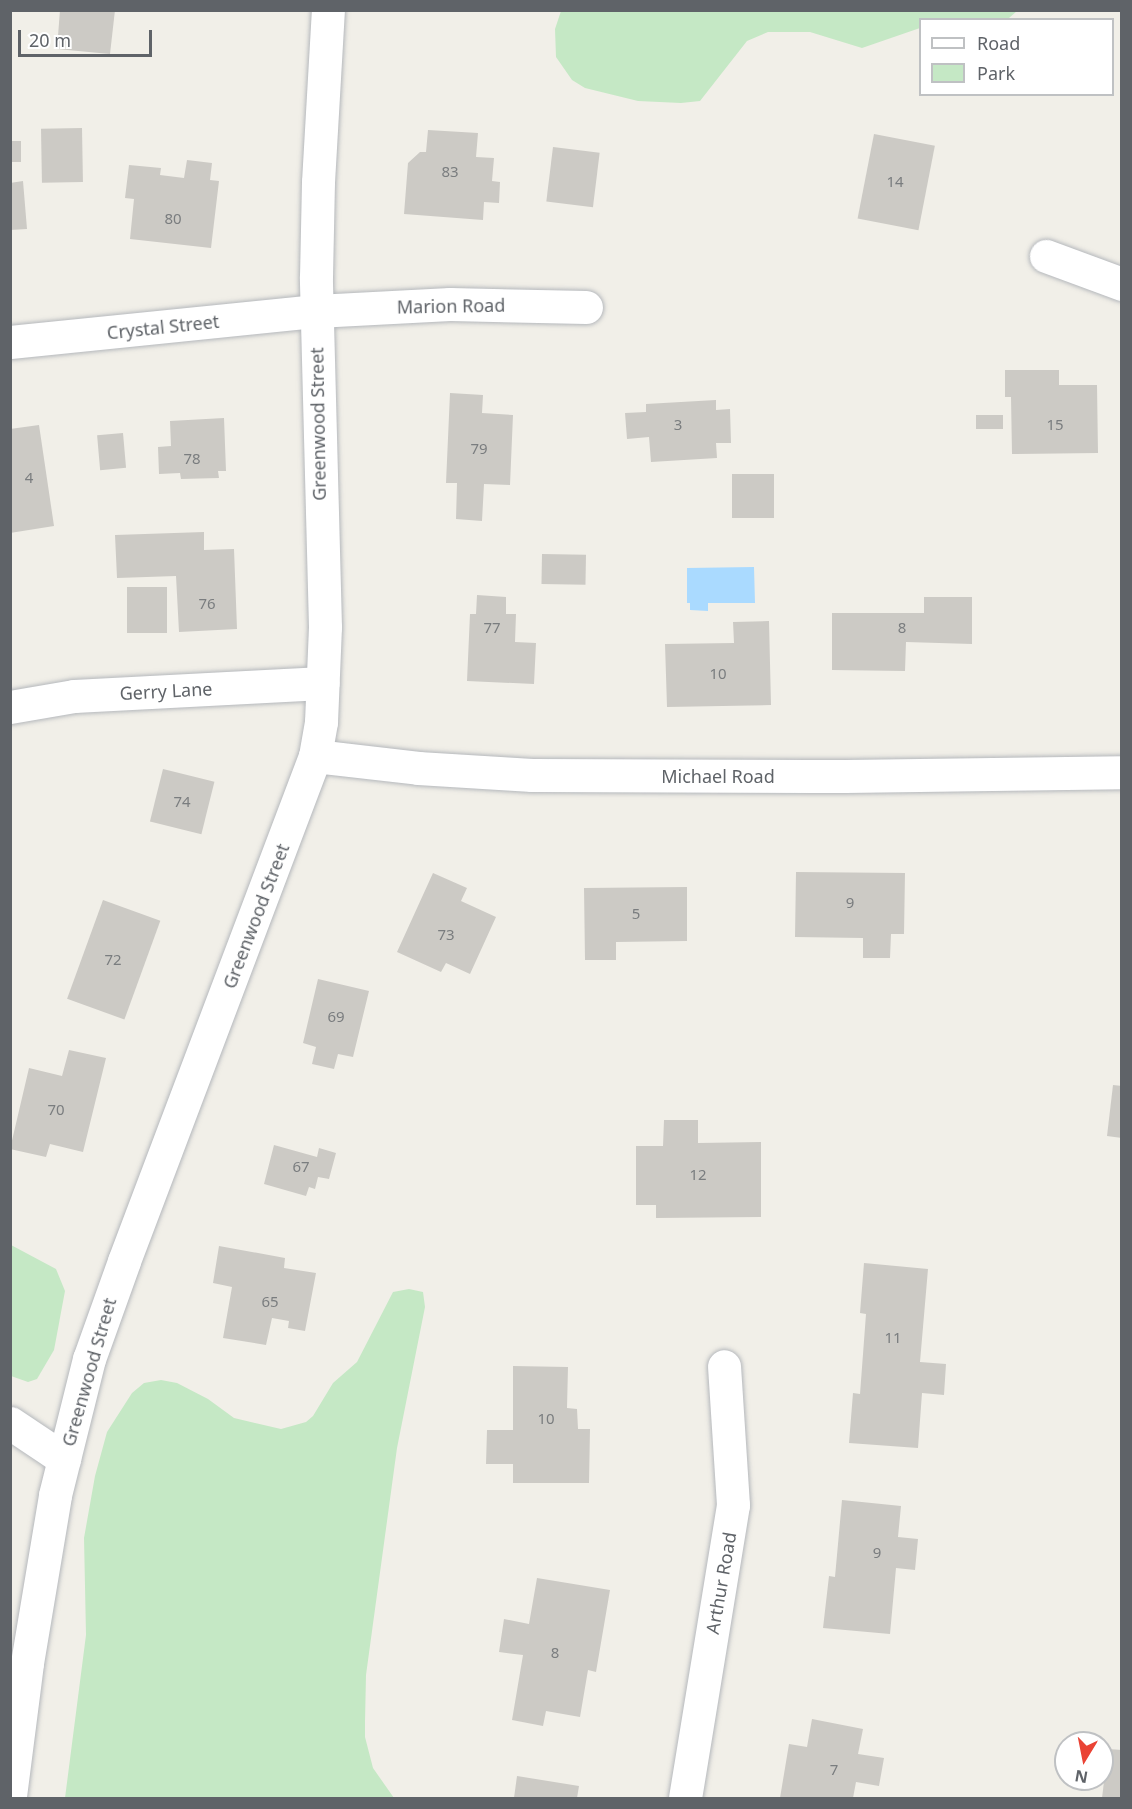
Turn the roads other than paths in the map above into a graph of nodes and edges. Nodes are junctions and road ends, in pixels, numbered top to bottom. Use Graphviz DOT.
graph roads {
  1 [pos="328,10"];
  2 [pos="1046,256"];
  3 [pos="1122,284"];
  4 [pos="586,307"];
  5 [pos="316,311"];
  6 [pos="10,342"];
  7 [pos="323,683"];
  8 [pos="10,707"];
  9 [pos="315,756"];
  10 [pos="1122,772"];
  11 [pos="724,1366"];
  12 [pos="10,1423"];
  13 [pos="64,1459"];
  14 [pos="10,1796"];
  15 [pos="685,1798"];
  1 -- 5 [label="street, Greenwood Street"];
  2 -- 3 [label="street"];
  4 -- 5 [label="street, Marion Road"];
  5 -- 6 [label="street, Crystal Street"];
  5 -- 7 [label="street, Greenwood Street"];
  7 -- 8 [label="street, Gerry Lane"];
  7 -- 9 [label="street, Greenwood Street"];
  9 -- 10 [label="street, Michael Road"];
  9 -- 13 [label="street, Greenwood Street"];
  11 -- 15 [label="street, Arthur Road"];
  12 -- 13 [label="street"];
  13 -- 14 [label="street, Greenwood Street"];
}
